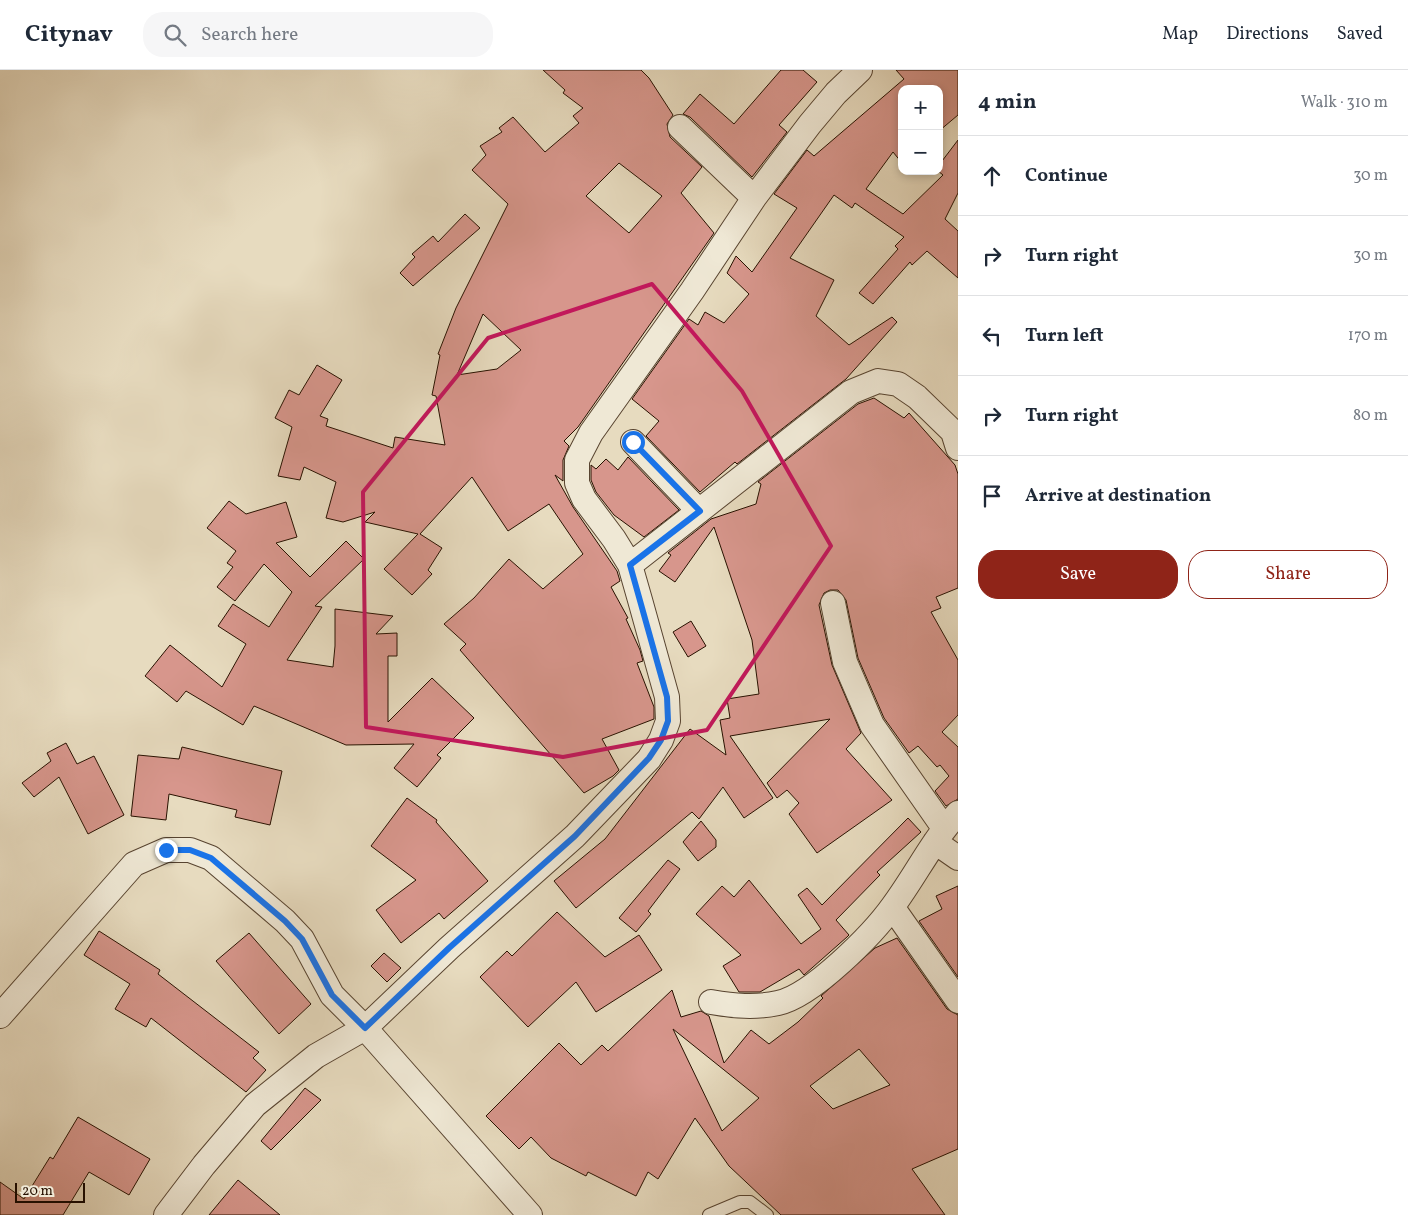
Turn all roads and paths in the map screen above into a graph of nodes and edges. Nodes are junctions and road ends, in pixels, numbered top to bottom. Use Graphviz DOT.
graph roads {
  1 [pos="860,70"];
  2 [pos="680,127"];
  3 [pos="754,198"];
  4 [pos="956,436"];
  5 [pos="633,442"];
  6 [pos="700,511"];
  7 [pos="630,565"];
  8 [pos="833,603"];
  9 [pos="946,827"];
  10 [pos="958,858"];
  11 [pos="893,908"];
  12 [pos="958,1001"];
  13 [pos="711,1002"];
  14 [pos="0,1016"];
  15 [pos="365,1028"];
  16 [pos="166,1215"];
  17 [pos="530,1215"];
  18 [pos="708,1215"];
  19 [pos="767,1215"];
  1 -- 3 [label="street"];
  2 -- 3 [label="street"];
  3 -- 7 [label="street"];
  4 -- 6 [label="street"];
  5 -- 6 [label="street"];
  6 -- 7 [label="street"];
  7 -- 15 [label="street"];
  8 -- 9 [label="street"];
  9 -- 10 [label="street"];
  9 -- 11 [label="street"];
  11 -- 12 [label="street"];
  11 -- 13 [label="street"];
  14 -- 15 [label="street"];
  15 -- 16 [label="street"];
  15 -- 17 [label="street"];
  18 -- 19 [label="lane"];
}
